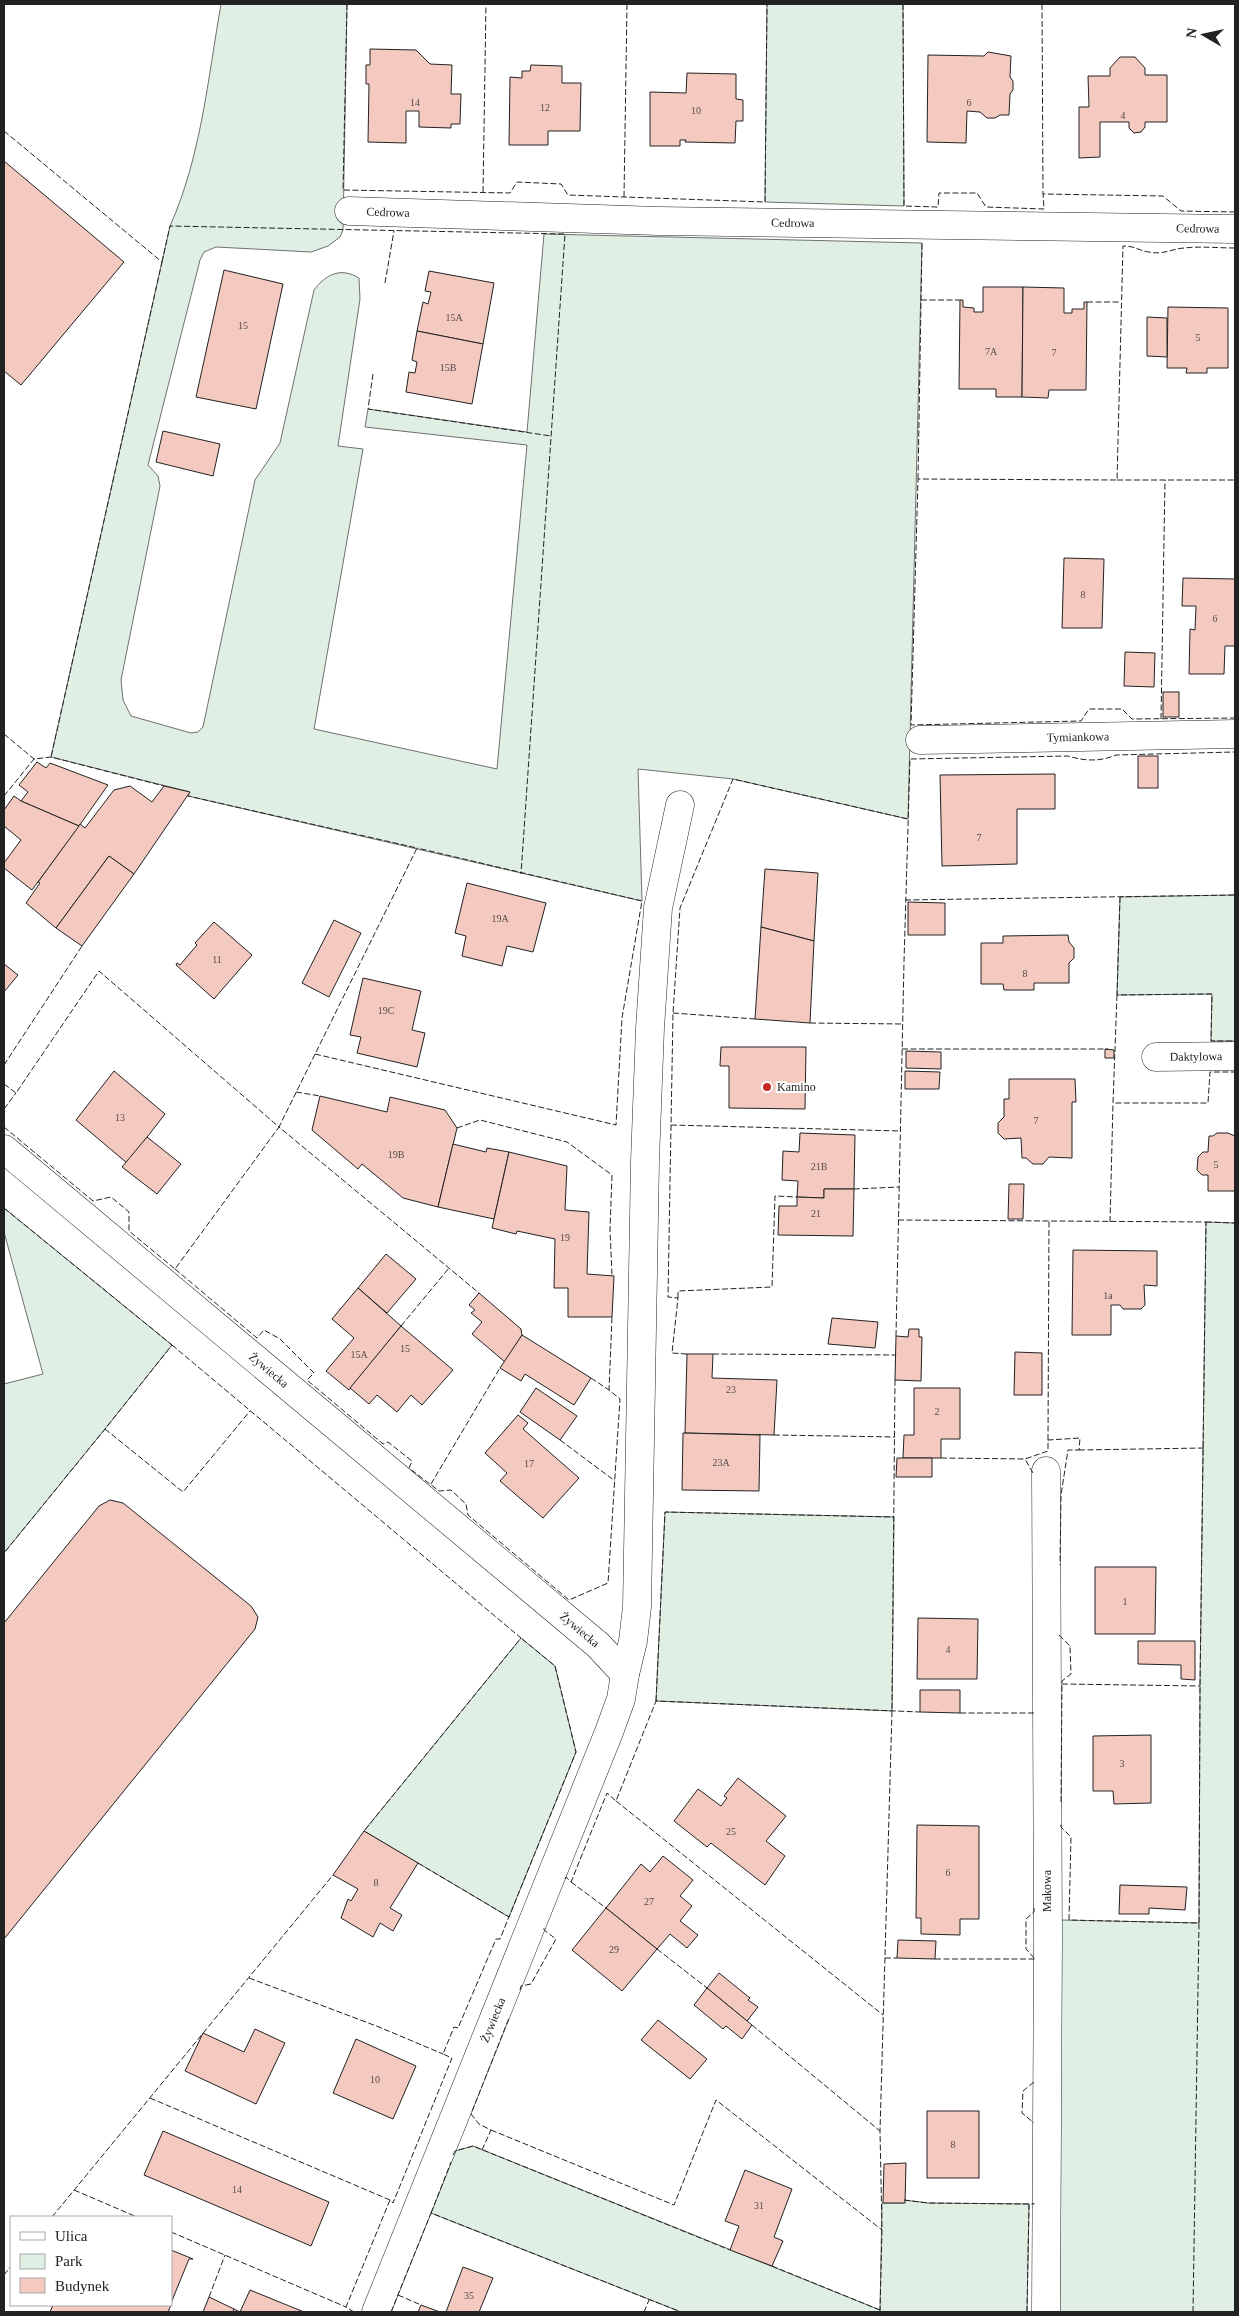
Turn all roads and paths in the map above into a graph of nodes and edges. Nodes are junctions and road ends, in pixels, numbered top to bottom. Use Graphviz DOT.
graph roads {
  1 [pos="349,211"];
  2 [pos="1235,229"];
  3 [pos="1235,734"];
  4 [pos="920,740"];
  5 [pos="680,806"];
  6 [pos="1235,1056"];
  7 [pos="1156,1057"];
  8 [pos="4,1149"];
  9 [pos="1046,1470"];
  10 [pos="625,1674"];
  11 [pos="376,2312"];
  12 [pos="1046,2312"];
  1 -- 2 [label="street, Cedrowa"];
  3 -- 4 [label="street, Tymiankowa"];
  5 -- 10 [label="street"];
  6 -- 7 [label="street, Daktylowa"];
  8 -- 10 [label="street, Żywiecka"];
  9 -- 12 [label="street, Makowa"];
  10 -- 11 [label="street, Żywiecka"];
}
